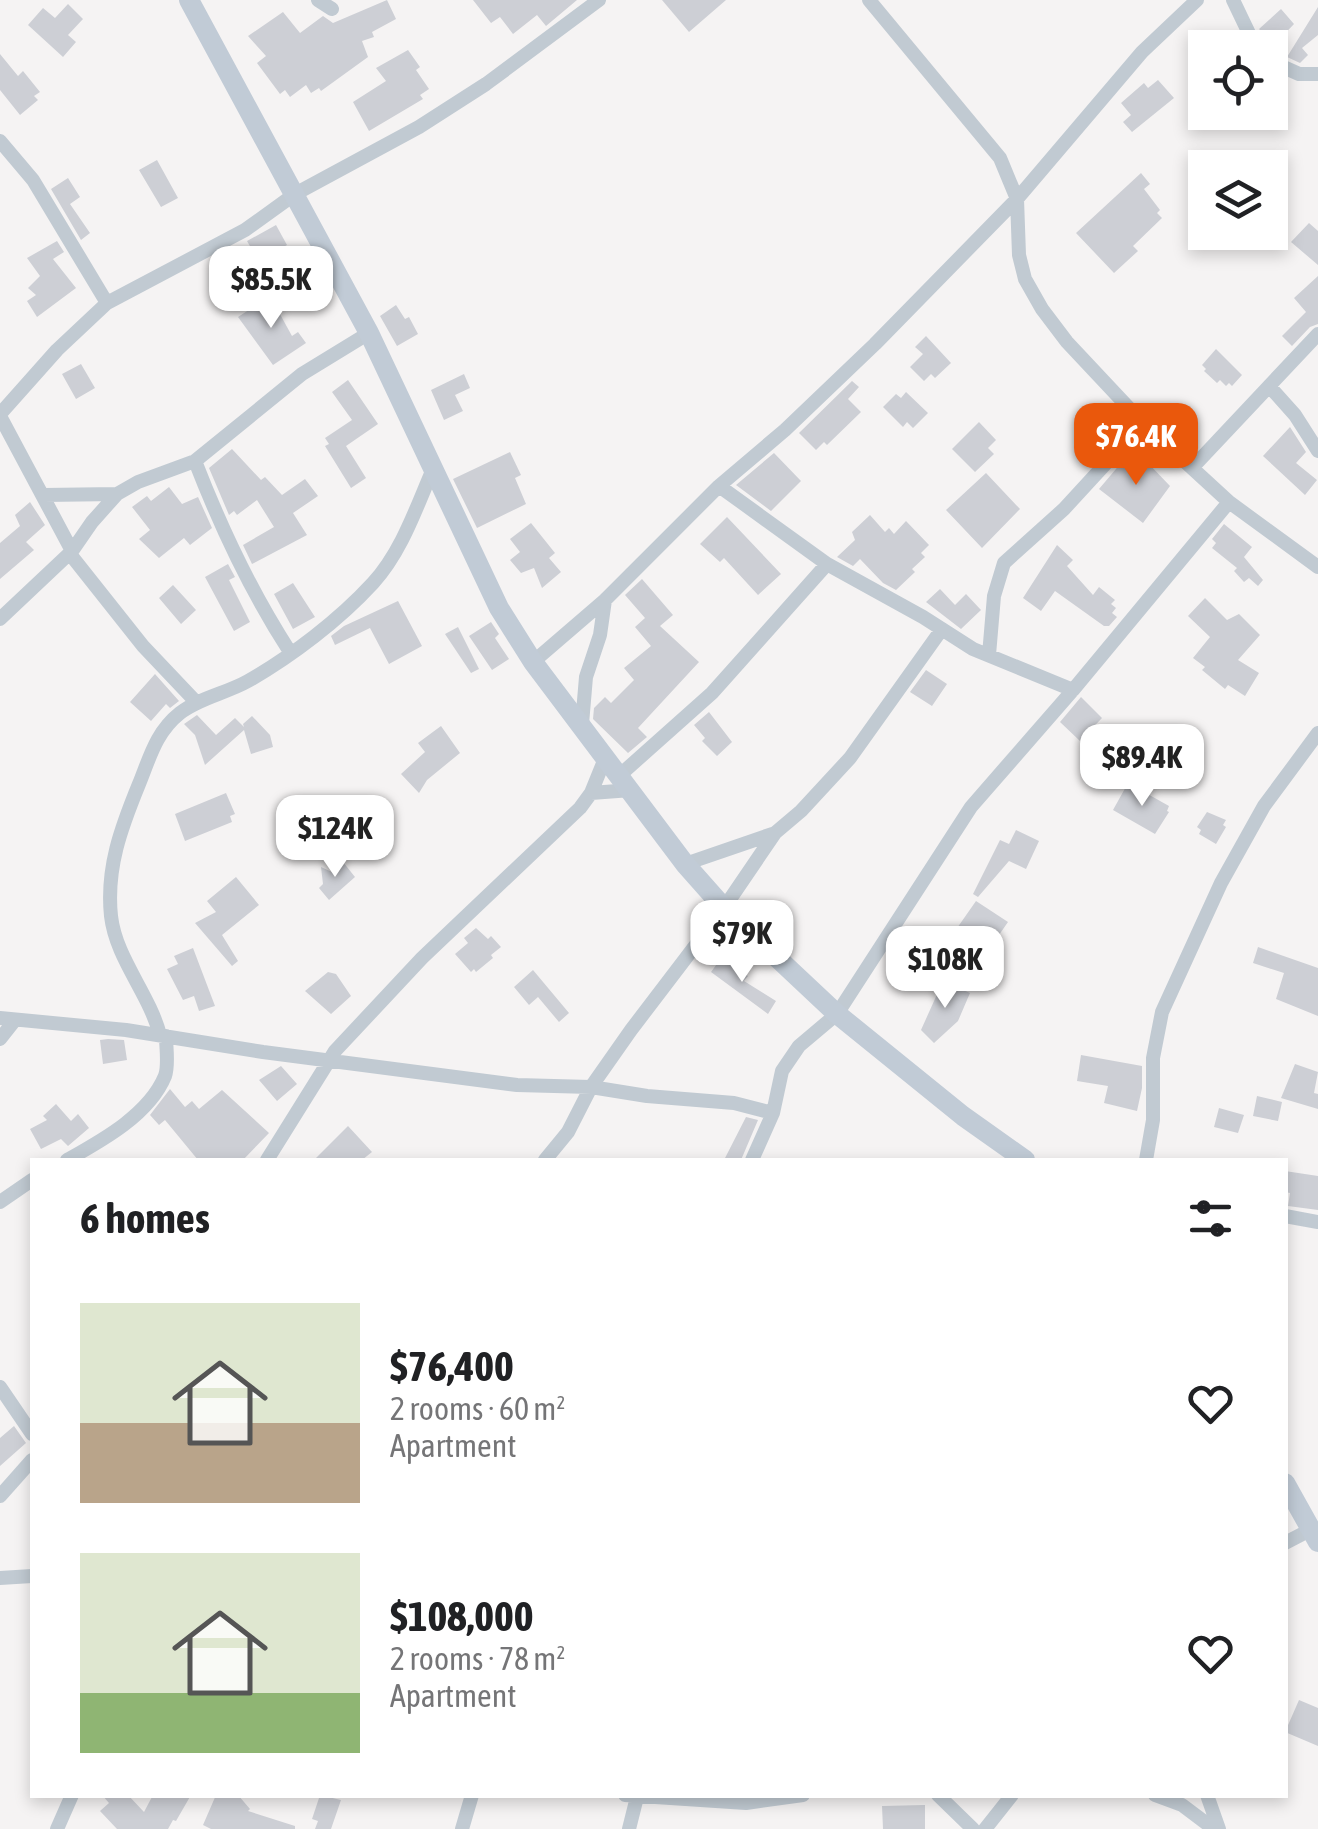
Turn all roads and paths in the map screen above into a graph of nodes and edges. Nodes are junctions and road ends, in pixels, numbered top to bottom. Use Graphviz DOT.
graph roads {
  1 [pos="189,0"];
  2 [pos="318,0"];
  3 [pos="599,0"];
  4 [pos="869,0"];
  5 [pos="1197,0"];
  6 [pos="1232,0"];
  7 [pos="332,9"];
  8 [pos="1247,30"];
  9 [pos="1288,69"];
  10 [pos="1318,74"];
  11 [pos="0,140"];
  12 [pos="295,194"];
  13 [pos="1016,200"];
  14 [pos="107,303"];
  15 [pos="368,333"];
  16 [pos="1318,334"];
  17 [pos="1270,386"];
  18 [pos="0,415"];
  19 [pos="1143,423"];
  20 [pos="1318,450"];
  21 [pos="195,460"];
  22 [pos="1192,468"];
  23 [pos="433,469"];
  24 [pos="719,486"];
  25 [pos="44,494"];
  26 [pos="118,494"];
  27 [pos="1229,502"];
  28 [pos="71,553"];
  29 [pos="826,564"];
  30 [pos="1318,567"];
  31 [pos="605,600"];
  32 [pos="0,619"];
  33 [pos="942,629"];
  34 [pos="290,652"];
  35 [pos="989,655"];
  36 [pos="533,662"];
  37 [pos="1074,690"];
  38 [pos="197,703"];
  39 [pos="582,724"];
  40 [pos="1318,733"];
  41 [pos="606,756"];
  42 [pos="626,782"];
  43 [pos="591,793"];
  44 [pos="775,834"];
  45 [pos="685,864"];
  46 [pos="724,908"];
  47 [pos="150,1004"];
  48 [pos="838,1014"];
  49 [pos="8,1019"];
  50 [pos="126,1030"];
  51 [pos="163,1035"];
  52 [pos="0,1039"];
  53 [pos="327,1061"];
  54 [pos="591,1087"];
  55 [pos="773,1113"];
  56 [pos="69,1158"];
  57 [pos="269,1158"];
  58 [pos="547,1158"];
  59 [pos="753,1158"];
  60 [pos="1021,1158"];
  61 [pos="1146,1158"];
  62 [pos="30,1181"];
  63 [pos="0,1202"];
  64 [pos="1288,1217"];
  65 [pos="1318,1222"];
  66 [pos="0,1387"];
  67 [pos="30,1431"];
  68 [pos="30,1462"];
  69 [pos="1288,1488"];
  70 [pos="0,1496"];
  71 [pos="1314,1536"];
  72 [pos="1288,1542"];
  73 [pos="30,1576"];
  74 [pos="0,1578"];
  75 [pos="71,1798"];
  76 [pos="471,1798"];
  77 [pos="631,1798"];
  78 [pos="660,1798"];
  79 [pos="784,1798"];
  80 [pos="941,1798"];
  81 [pos="1010,1798"];
  82 [pos="1163,1798"];
  83 [pos="1208,1798"];
  84 [pos="57,1829"];
  85 [pos="462,1829"];
  86 [pos="629,1829"];
  87 [pos="974,1829"];
  88 [pos="985,1829"];
  89 [pos="1216,1829"];
  1 -- 12 [label="street"];
  2 -- 7 [label="street"];
  3 -- 12 [label="street"];
  4 -- 13 [label="street"];
  5 -- 13 [label="street"];
  6 -- 8 [label="street"];
  9 -- 10 [label="street"];
  11 -- 14 [label="street"];
  12 -- 14 [label="street"];
  12 -- 15 [label="street"];
  13 -- 19 [label="street"];
  13 -- 24 [label="street"];
  14 -- 18 [label="street"];
  15 -- 21 [label="street"];
  15 -- 23 [label="street"];
  16 -- 17 [label="street"];
  17 -- 20 [label="street"];
  17 -- 22 [label="street"];
  18 -- 25 [label="street"];
  19 -- 22 [label="street"];
  19 -- 35 [label="street"];
  21 -- 26 [label="street"];
  21 -- 34 [label="street"];
  22 -- 27 [label="street"];
  23 -- 34 [label="street"];
  23 -- 36 [label="street"];
  24 -- 29 [label="street"];
  24 -- 31 [label="street"];
  25 -- 26 [label="street"];
  25 -- 28 [label="street"];
  26 -- 28 [label="street"];
  27 -- 30 [label="street"];
  27 -- 37 [label="street"];
  28 -- 32 [label="street"];
  28 -- 38 [label="street"];
  29 -- 33 [label="street"];
  29 -- 42 [label="street"];
  31 -- 36 [label="street"];
  31 -- 39 [label="street"];
  33 -- 35 [label="street"];
  33 -- 44 [label="street"];
  34 -- 38 [label="street"];
  35 -- 37 [label="street"];
  36 -- 39 [label="street"];
  37 -- 48 [label="street"];
  38 -- 47 [label="street"];
  39 -- 41 [label="street"];
  40 -- 61 [label="street"];
  41 -- 42 [label="street"];
  41 -- 43 [label="street"];
  42 -- 43 [label="street"];
  42 -- 45 [label="street"];
  43 -- 53 [label="street"];
  44 -- 45 [label="street"];
  44 -- 46 [label="street"];
  45 -- 46 [label="street"];
  46 -- 48 [label="street"];
  46 -- 54 [label="street"];
  47 -- 50 [label="street"];
  47 -- 51 [label="street"];
  48 -- 55 [label="street"];
  48 -- 60 [label="street"];
  49 -- 50 [label="street"];
  49 -- 52 [label="street"];
  50 -- 51 [label="street"];
  51 -- 53 [label="street"];
  51 -- 56 [label="street"];
  53 -- 54 [label="street"];
  53 -- 57 [label="street"];
  54 -- 55 [label="street"];
  54 -- 58 [label="street"];
  55 -- 59 [label="street"];
  62 -- 63 [label="street"];
  64 -- 65 [label="street"];
  66 -- 67 [label="street"];
  68 -- 70 [label="street"];
  69 -- 71 [label="street"];
  71 -- 72 [label="street"];
  73 -- 74 [label="street"];
  75 -- 84 [label="street"];
  76 -- 85 [label="street"];
  77 -- 86 [label="street"];
  78 -- 79 [label="street"];
  80 -- 87 [label="street"];
  81 -- 88 [label="street"];
  82 -- 89 [label="street"];
  83 -- 89 [label="street"];
}
